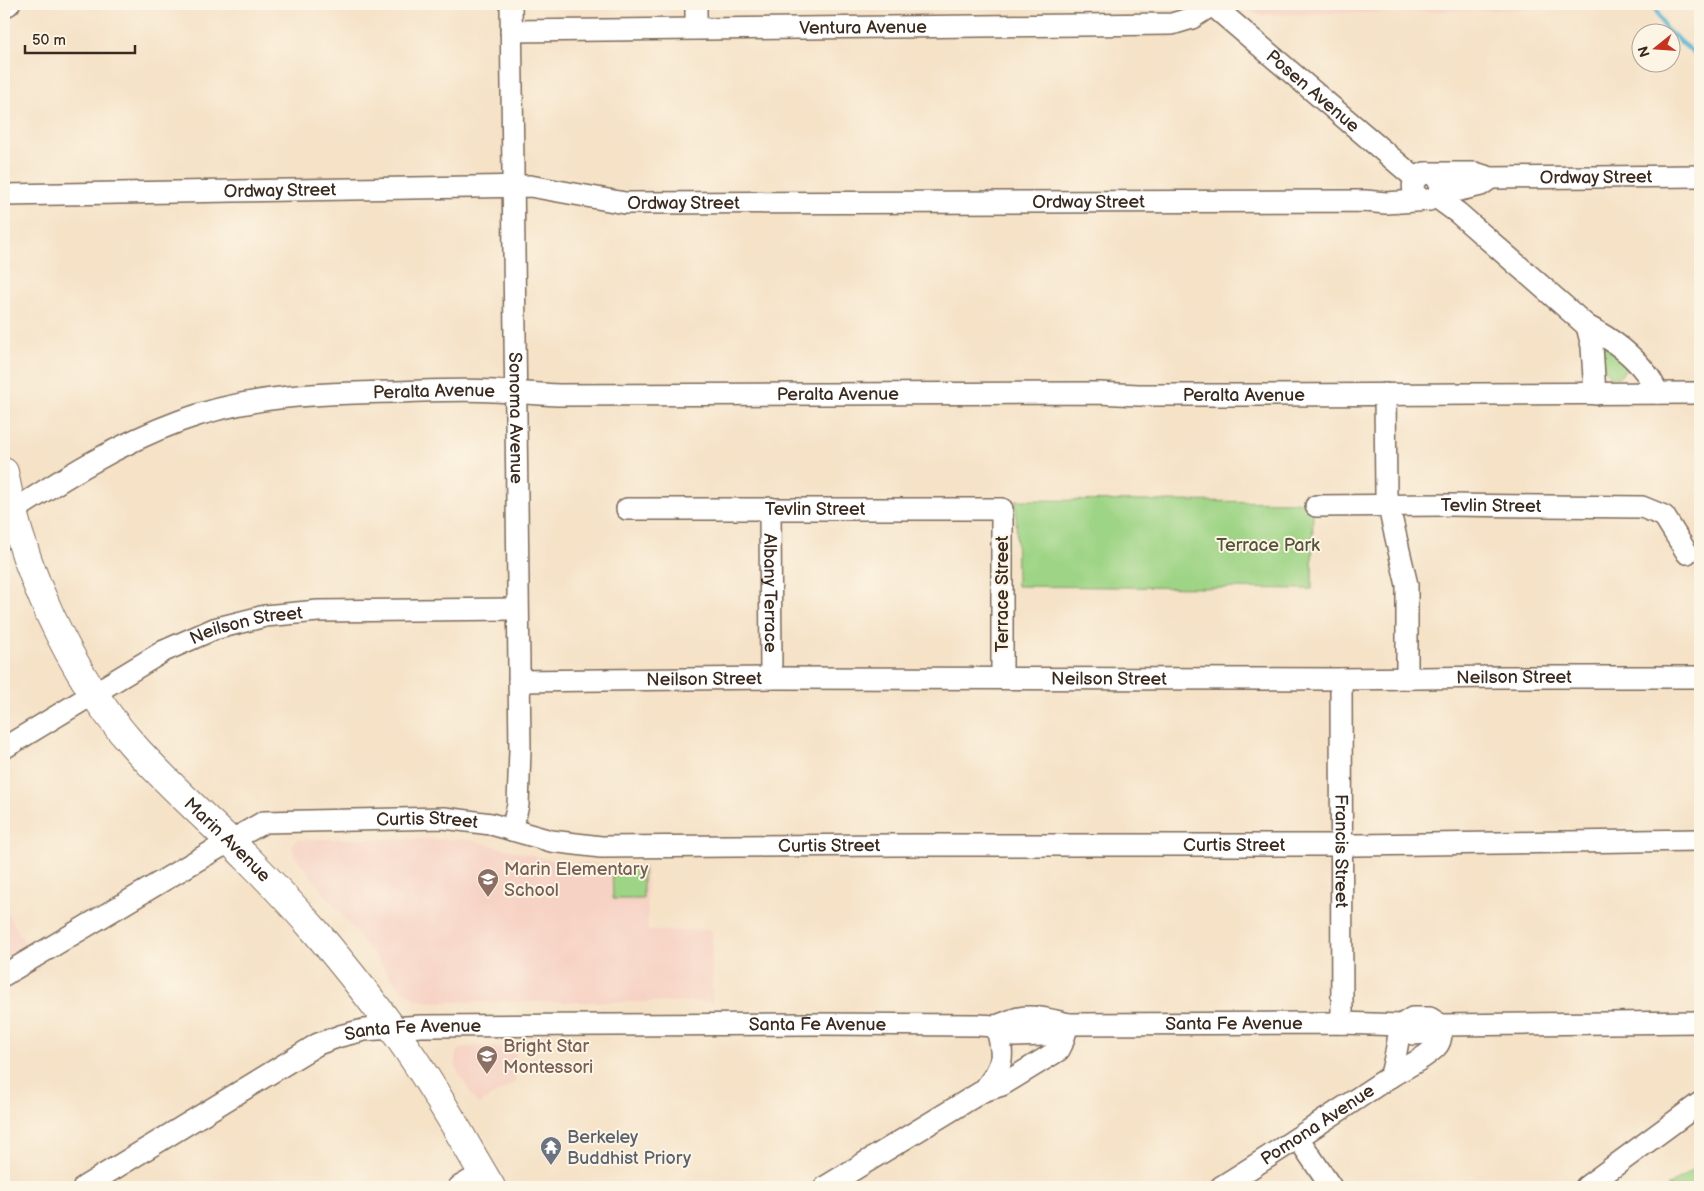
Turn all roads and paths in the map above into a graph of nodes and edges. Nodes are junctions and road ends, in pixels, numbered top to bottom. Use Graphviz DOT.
graph roads {
  1 [pos="9,4"];
  2 [pos="511,4"];
  3 [pos="696,4"];
  4 [pos="1212,4"];
  5 [pos="4,6"];
  6 [pos="696,28"];
  7 [pos="511,31"];
  8 [pos="1700,176"];
  9 [pos="1420,177"];
  10 [pos="1491,178"];
  11 [pos="513,187"];
  12 [pos="4,195"];
  13 [pos="1433,197"];
  14 [pos="1365,200"];
  15 [pos="1587,326"];
  16 [pos="516,392"];
  17 [pos="1700,392"];
  18 [pos="1658,393"];
  19 [pos="1385,394"];
  20 [pos="1595,394"];
  21 [pos="4,472"];
  22 [pos="1316,506"];
  23 [pos="1388,507"];
  24 [pos="770,508"];
  25 [pos="627,509"];
  26 [pos="1002,509"];
  27 [pos="8,514"];
  28 [pos="1687,552"];
  29 [pos="517,609"];
  30 [pos="1700,677"];
  31 [pos="771,678"];
  32 [pos="1002,678"];
  33 [pos="1407,678"];
  34 [pos="1341,679"];
  35 [pos="519,681"];
  36 [pos="94,694"];
  37 [pos="4,748"];
  38 [pos="512,830"];
  39 [pos="1700,840"];
  40 [pos="229,841"];
  41 [pos="1342,844"];
  42 [pos="4,976"];
  43 [pos="1700,1022"];
  44 [pos="1342,1023"];
  45 [pos="1068,1024"];
  46 [pos="1401,1025"];
  47 [pos="1441,1025"];
  48 [pos="996,1026"];
  49 [pos="391,1028"];
  50 [pos="1390,1077"];
  51 [pos="983,1091"];
  52 [pos="1700,1103"];
  53 [pos="1298,1138"];
  54 [pos="487,1180"];
  55 [pos="84,1187"];
  56 [pos="459,1187"];
  57 [pos="824,1187"];
  58 [pos="1221,1187"];
  59 [pos="1331,1187"];
  60 [pos="1586,1187"];
  1 -- 5 [label="street"];
  2 -- 7 [label="street, Sonoma Avenue"];
  3 -- 6 [label="street"];
  4 -- 6 [label="street, Ventura Avenue"];
  4 -- 9 [label="street, Posen Avenue"];
  6 -- 7 [label="street, Ventura Avenue"];
  7 -- 11 [label="street, Sonoma Avenue"];
  8 -- 10 [label="street, Ordway Street"];
  9 -- 10 [label="street, Ordway Street"];
  9 -- 13 [label="street"];
  9 -- 14 [label="street, Ordway Street"];
  10 -- 13 [label="street, Ordway Street"];
  11 -- 12 [label="street, Ordway Street"];
  11 -- 14 [label="street, Ordway Street"];
  11 -- 16 [label="street, Sonoma Avenue"];
  13 -- 14 [label="street, Ordway Street"];
  13 -- 15 [label="street"];
  15 -- 18 [label="street"];
  15 -- 20 [label="street"];
  16 -- 19 [label="street, Peralta Avenue"];
  16 -- 27 [label="street, Peralta Avenue"];
  16 -- 29 [label="street, Sonoma Avenue"];
  17 -- 18 [label="street, Peralta Avenue"];
  18 -- 20 [label="street, Peralta Avenue"];
  19 -- 20 [label="street, Peralta Avenue"];
  19 -- 23 [label="street"];
  21 -- 27 [label="main road, Marin Avenue"];
  22 -- 23 [label="street, Tevlin Street"];
  23 -- 28 [label="street, Tevlin Street"];
  23 -- 33 [label="street"];
  24 -- 25 [label="street, Tevlin Street"];
  24 -- 26 [label="street, Tevlin Street"];
  24 -- 31 [label="street, Albany Terrace"];
  26 -- 32 [label="street, Terrace Street"];
  27 -- 36 [label="main road, Marin Avenue"];
  29 -- 35 [label="street, Sonoma Avenue"];
  29 -- 36 [label="street, Neilson Street"];
  30 -- 33 [label="street, Neilson Street"];
  31 -- 32 [label="street, Neilson Street"];
  31 -- 35 [label="street, Neilson Street"];
  32 -- 34 [label="street, Neilson Street"];
  33 -- 34 [label="street, Neilson Street"];
  34 -- 41 [label="street, Francis Street"];
  35 -- 38 [label="street, Sonoma Avenue"];
  36 -- 37 [label="street, Neilson Street"];
  36 -- 40 [label="main road, Marin Avenue"];
  38 -- 40 [label="street, Curtis Street"];
  38 -- 41 [label="street, Curtis Street"];
  39 -- 41 [label="street, Curtis Street"];
  40 -- 42 [label="street, Curtis Street"];
  40 -- 49 [label="main road, Marin Avenue"];
  41 -- 44 [label="street, Francis Street"];
  43 -- 47 [label="street, Santa Fe Avenue"];
  44 -- 45 [label="street, Santa Fe Avenue"];
  44 -- 46 [label="street, Santa Fe Avenue"];
  45 -- 48 [label="street, Santa Fe Avenue"];
  45 -- 51 [label="street"];
  46 -- 47 [label="street, Santa Fe Avenue"];
  46 -- 50 [label="street, Pomona Avenue"];
  47 -- 50 [label="street, Pomona Avenue"];
  48 -- 49 [label="street, Santa Fe Avenue"];
  48 -- 51 [label="street"];
  49 -- 54 [label="main road, Marin Avenue"];
  49 -- 55 [label="street, Santa Fe Avenue"];
  50 -- 53 [label="street, Pomona Avenue"];
  51 -- 57 [label="street"];
  52 -- 60 [label="street"];
  53 -- 58 [label="street, Pomona Avenue"];
  53 -- 59 [label="street"];
  54 -- 56 [label="street"];
}
